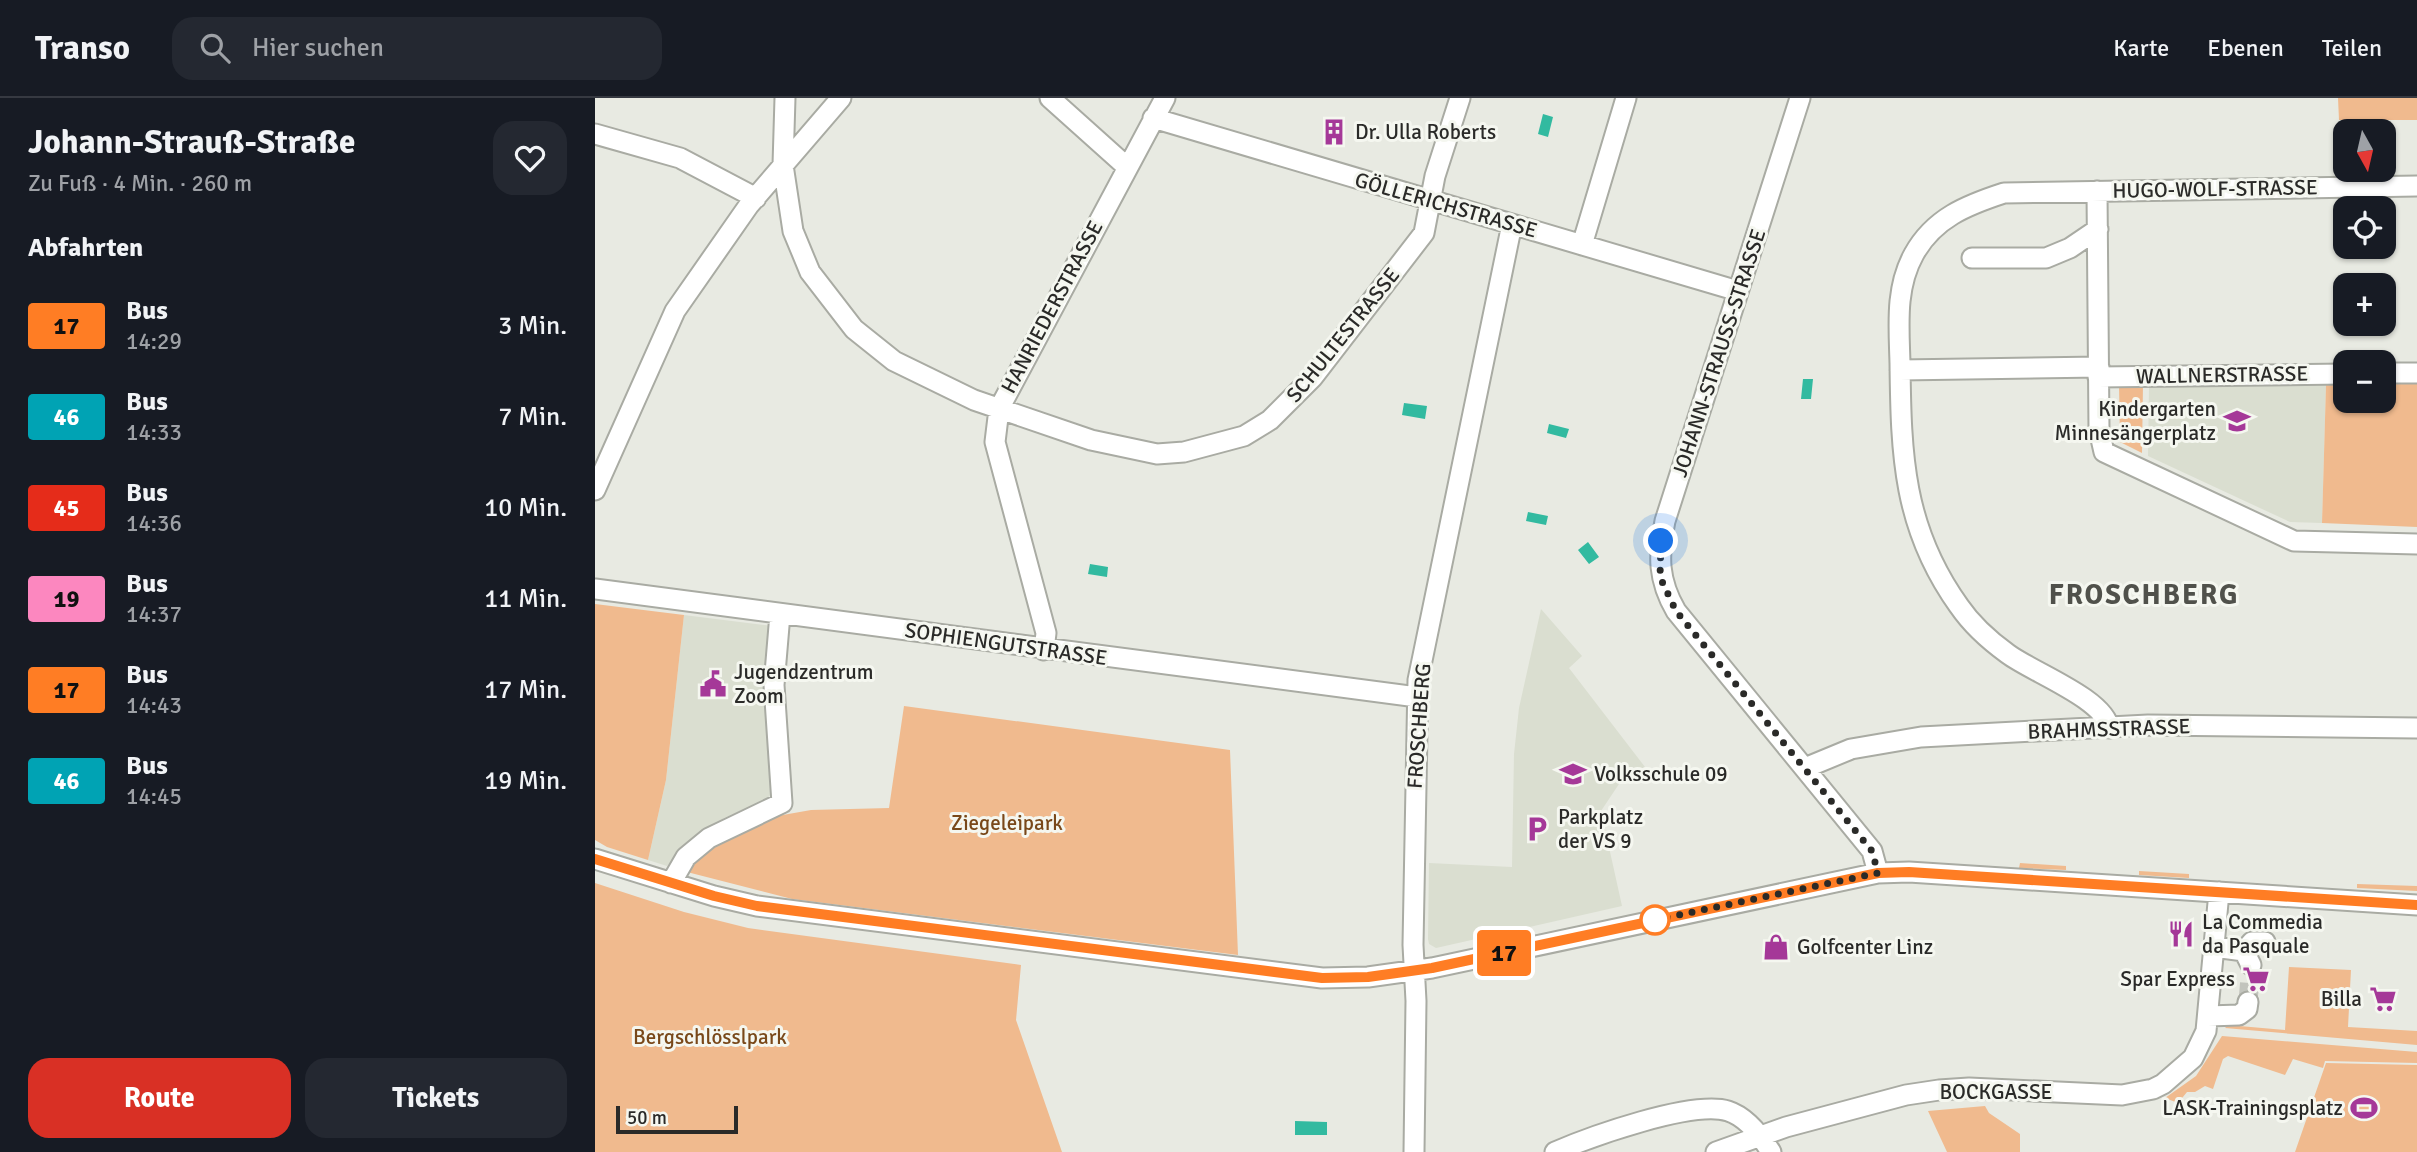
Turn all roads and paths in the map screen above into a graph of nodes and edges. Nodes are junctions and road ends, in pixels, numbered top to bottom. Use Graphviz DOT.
graph roads {
  1 [pos="785,98"];
  2 [pos="841,98"];
  3 [pos="1050,98"];
  4 [pos="1165,98"];
  5 [pos="1460,98"];
  6 [pos="1626,98"];
  7 [pos="1800,98"];
  8 [pos="1153,118"];
  9 [pos="595,134"];
  10 [pos="783,165"];
  11 [pos="1127,167"];
  12 [pos="2417,186"];
  13 [pos="2097,191"];
  14 [pos="756,198"];
  15 [pos="1430,200"];
  16 [pos="1512,224"];
  17 [pos="2098,229"];
  18 [pos="1582,245"];
  19 [pos="1972,258"];
  20 [pos="1738,291"];
  21 [pos="1900,370"];
  22 [pos="2099,372"];
  23 [pos="2333,373"];
  24 [pos="2396,373"];
  25 [pos="2417,373"];
  26 [pos="999,409"];
  27 [pos="595,490"];
  28 [pos="2417,544"];
  29 [pos="595,589"];
  30 [pos="780,614"];
  31 [pos="1044,650"];
  32 [pos="1417,697"];
  33 [pos="2109,728"];
  34 [pos="2417,728"];
  35 [pos="1805,768"];
  36 [pos="595,859"];
  37 [pos="1878,873"];
  38 [pos="671,883"];
  39 [pos="2219,892"];
  40 [pos="2417,905"];
  41 [pos="2265,942"];
  42 [pos="2214,947"];
  43 [pos="1415,971"];
  44 [pos="2248,1002"];
  45 [pos="2208,1016"];
  46 [pos="1766,1144"];
  47 [pos="1414,1152"];
  48 [pos="1555,1152"];
  49 [pos="1716,1152"];
  1 -- 10 [label="street, SCHULTESTRASSE"];
  2 -- 10 [label="street"];
  3 -- 11 [label="street"];
  4 -- 8 [label="street, HANRIEDERSTRASSE"];
  5 -- 15 [label="street, SCHULTESTRASSE"];
  6 -- 18 [label="street"];
  7 -- 20 [label="street, JOHANN-STRAUSS-STRASSE"];
  8 -- 11 [label="street, HANRIEDERSTRASSE"];
  8 -- 15 [label="street, GÖLLERICHSTRASSE"];
  9 -- 14 [label="street"];
  10 -- 14 [label="street"];
  10 -- 26 [label="street, SCHULTESTRASSE"];
  11 -- 26 [label="street, HANRIEDERSTRASSE"];
  12 -- 13 [label="street, HUGO-WOLF-STRASSE"];
  13 -- 17 [label="street, HUGO-WOLF-STRASSE"];
  13 -- 21 [label="street, HUGO-WOLF-STRASSE"];
  14 -- 27 [label="street"];
  15 -- 16 [label="street, GÖLLERICHSTRASSE"];
  15 -- 26 [label="street, SCHULTESTRASSE"];
  16 -- 18 [label="street, GÖLLERICHSTRASSE"];
  16 -- 32 [label="street, FROSCHBERG"];
  17 -- 19 [label="street"];
  17 -- 22 [label="street, HUGO-WOLF-STRASSE"];
  18 -- 20 [label="street, GÖLLERICHSTRASSE"];
  20 -- 35 [label="street, JOHANN-STRAUSS-STRASSE"];
  21 -- 22 [label="street, WALLNERSTRASSE"];
  21 -- 33 [label="street, HUGO-WOLF-STRASSE"];
  22 -- 23 [label="street, WALLNERSTRASSE"];
  22 -- 28 [label="street, HUGO-WOLF-STRASSE"];
  24 -- 25 [label="street"];
  26 -- 31 [label="street, HANRIEDERSTRASSE"];
  29 -- 30 [label="street, SOPHIENGUTSTRASSE"];
  30 -- 31 [label="street, SOPHIENGUTSTRASSE"];
  30 -- 38 [label="street"];
  31 -- 32 [label="street, SOPHIENGUTSTRASSE"];
  32 -- 43 [label="street, FROSCHBERG"];
  33 -- 34 [label="street, BRAHMSSTRASSE"];
  33 -- 35 [label="street, BRAHMSSTRASSE"];
  35 -- 37 [label="street, JOHANN-STRAUSS-STRASSE"];
  36 -- 38 [label="street"];
  37 -- 39 [label="street"];
  37 -- 43 [label="street"];
  38 -- 43 [label="street"];
  39 -- 40 [label="street"];
  39 -- 42 [label="street, BOCKGASSE"];
  41 -- 42 [label="street"];
  42 -- 45 [label="street, BOCKGASSE"];
  43 -- 47 [label="street, FROSCHBERG"];
  44 -- 45 [label="street"];
  45 -- 46 [label="street, BOCKGASSE"];
  46 -- 48 [label="street"];
  46 -- 49 [label="street, BOCKGASSE"];
}
